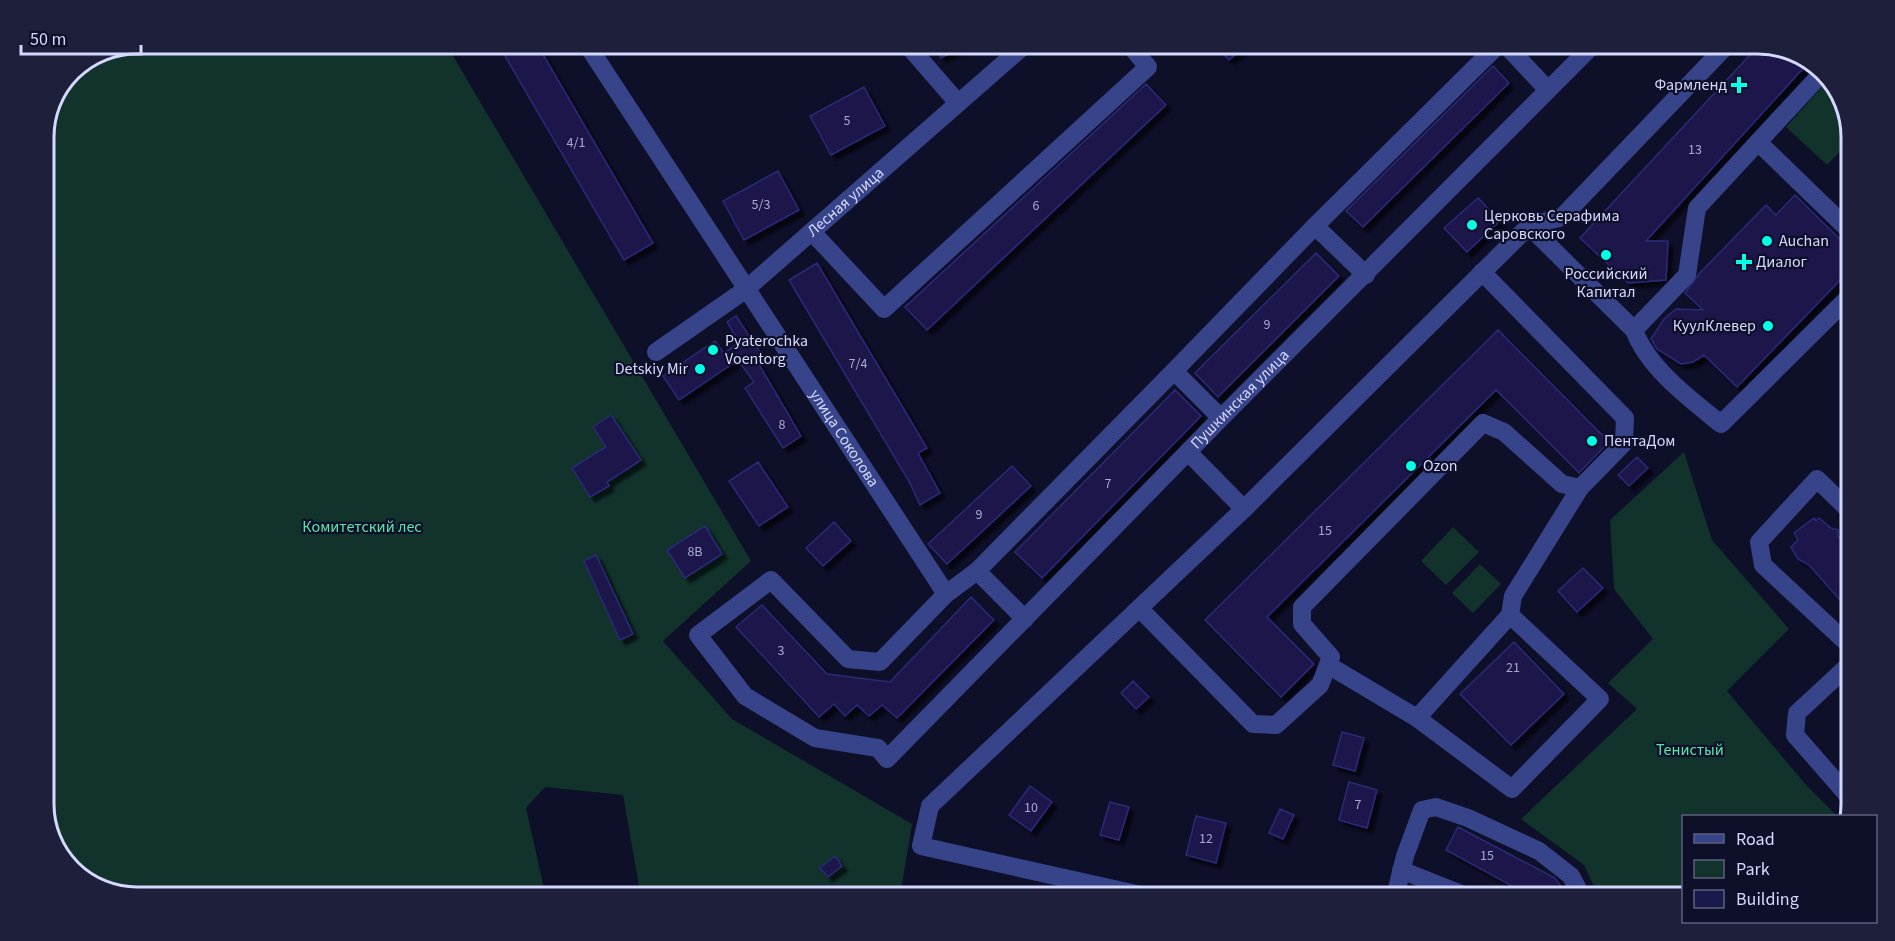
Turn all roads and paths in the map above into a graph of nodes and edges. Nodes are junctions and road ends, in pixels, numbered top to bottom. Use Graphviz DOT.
graph roads {
  1 [pos="592,54"];
  2 [pos="915,54"];
  3 [pos="1015,54"];
  4 [pos="1137,54"];
  5 [pos="1492,54"];
  6 [pos="1512,54"];
  7 [pos="1585,54"];
  8 [pos="1719,54"];
  9 [pos="1817,79"];
  10 [pos="1548,90"];
  11 [pos="958,103"];
  12 [pos="1758,142"];
  13 [pos="1841,222"];
  14 [pos="1315,226"];
  15 [pos="1529,226"];
  16 [pos="812,232"];
  17 [pos="1482,272"];
  18 [pos="1366,274"];
  19 [pos="745,290"];
  20 [pos="1841,305"];
  21 [pos="1634,330"];
  22 [pos="656,352"];
  23 [pos="1174,371"];
  24 [pos="1221,418"];
  25 [pos="1188,452"];
  26 [pos="1580,488"];
  27 [pos="1841,502"];
  28 [pos="1244,509"];
  29 [pos="977,571"];
  30 [pos="946,594"];
  31 [pos="1140,609"];
  32 [pos="1510,615"];
  33 [pos="1025,619"];
  34 [pos="1841,635"];
  35 [pos="1328,665"];
  36 [pos="1841,672"];
  37 [pos="1417,718"];
  38 [pos="1841,788"];
  39 [pos="1401,870"];
  40 [pos="1105,887"];
  41 [pos="1397,887"];
  42 [pos="1444,887"];
  43 [pos="1577,887"];
  1 -- 19 [label="street, улица Соколова"];
  2 -- 11 [label="street"];
  3 -- 11 [label="street, Лесная улица"];
  4 -- 16 [label="street"];
  5 -- 14 [label="street"];
  6 -- 10 [label="street"];
  7 -- 10 [label="street, Пушкинская улица"];
  8 -- 15 [label="street"];
  9 -- 12 [label="street"];
  10 -- 18 [label="street, Пушкинская улица"];
  11 -- 16 [label="street, Лесная улица"];
  12 -- 13 [label="street"];
  12 -- 21 [label="street"];
  14 -- 18 [label="street"];
  14 -- 23 [label="street"];
  15 -- 17 [label="street"];
  15 -- 21 [label="street"];
  16 -- 19 [label="street, Лесная улица"];
  17 -- 26 [label="street"];
  17 -- 28 [label="street"];
  18 -- 24 [label="street, Пушкинская улица"];
  19 -- 22 [label="street, Лесная улица"];
  19 -- 30 [label="street, улица Соколова"];
  20 -- 21 [label="street"];
  23 -- 24 [label="street"];
  23 -- 29 [label="street"];
  24 -- 25 [label="street, Пушкинская улица"];
  25 -- 28 [label="street"];
  25 -- 33 [label="street, Пушкинская улица"];
  26 -- 32 [label="street"];
  26 -- 35 [label="street"];
  27 -- 34 [label="street"];
  28 -- 31 [label="street"];
  29 -- 30 [label="street"];
  29 -- 33 [label="street"];
  30 -- 33 [label="street, Пушкинская улица"];
  31 -- 35 [label="street"];
  31 -- 40 [label="street"];
  32 -- 37 [label="street"];
  32 -- 37 [label="street"];
  35 -- 37 [label="street"];
  36 -- 38 [label="street"];
  39 -- 41 [label="street"];
  39 -- 42 [label="street"];
  39 -- 43 [label="street"];
}
